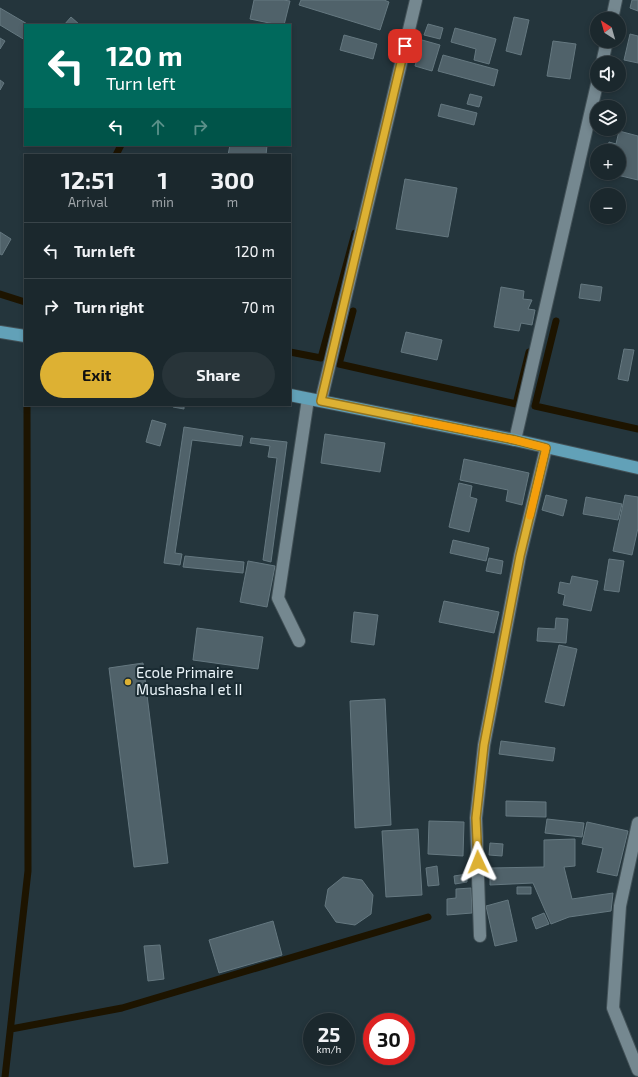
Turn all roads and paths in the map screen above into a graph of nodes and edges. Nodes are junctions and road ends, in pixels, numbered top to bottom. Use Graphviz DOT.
graph roads {
  1 [pos="416,0"];
  2 [pos="616,0"];
  3 [pos="613,12"];
  4 [pos="595,92"];
  5 [pos="0,332"];
  6 [pos="0,336"];
  7 [pos="24,336"];
  8 [pos="291,395"];
  9 [pos="308,399"];
  10 [pos="321,401"];
  11 [pos="515,440"];
  12 [pos="546,448"];
  13 [pos="638,468"];
  14 [pos="299,641"];
  15 [pos="638,823"];
  16 [pos="480,936"];
  17 [pos="638,1070"];
  1 -- 10 [label="street"];
  2 -- 3 [label="street"];
  4 -- 11 [label="street"];
  5 -- 6 [label="street"];
  5 -- 7 [label="main road"];
  8 -- 9 [label="main road"];
  9 -- 10 [label="main road"];
  9 -- 14 [label="street"];
  10 -- 11 [label="main road"];
  11 -- 12 [label="main road"];
  12 -- 13 [label="main road"];
  12 -- 16 [label="street"];
  15 -- 17 [label="street"];
}
